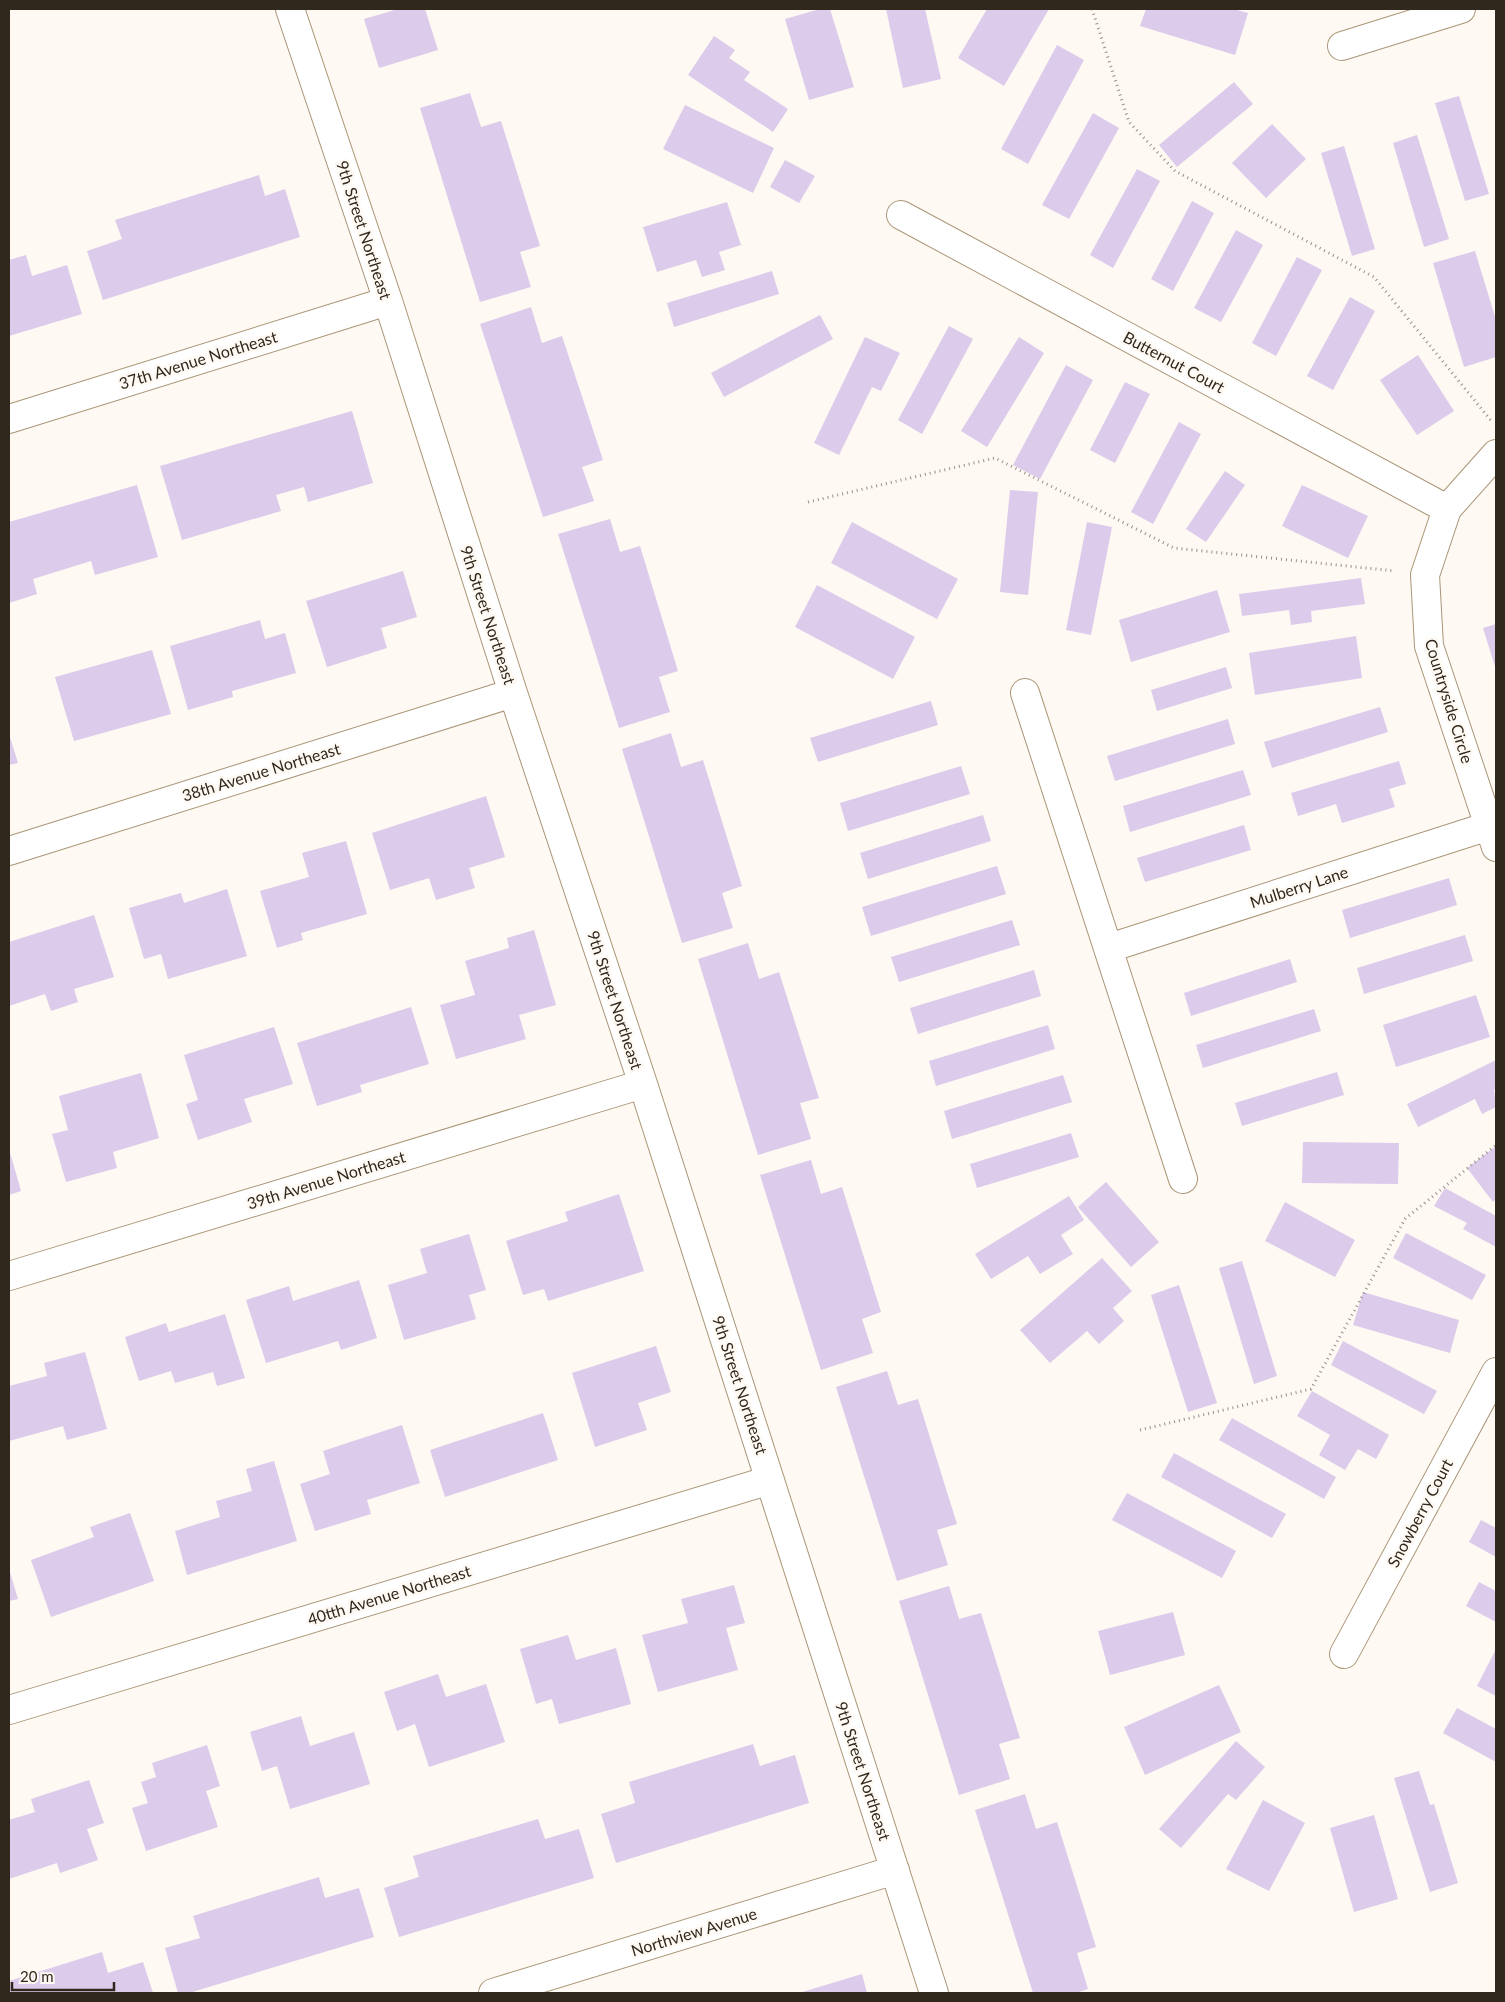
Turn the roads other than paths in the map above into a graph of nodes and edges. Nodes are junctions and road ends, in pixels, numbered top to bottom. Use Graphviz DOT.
graph roads {
  1 [pos="290,9"];
  2 [pos="1460,9"];
  3 [pos="1342,46"];
  4 [pos="901,214"];
  5 [pos="388,301"];
  6 [pos="9,419"];
  7 [pos="1496,454"];
  8 [pos="1447,509"];
  9 [pos="513,693"];
  10 [pos="1025,693"];
  11 [pos="1493,836"];
  12 [pos="9,851"];
  13 [pos="1109,948"];
  14 [pos="643,1084"];
  15 [pos="1183,1179"];
  16 [pos="9,1276"];
  17 [pos="1496,1372"];
  18 [pos="770,1480"];
  19 [pos="1344,1654"];
  20 [pos="9,1710"];
  21 [pos="895,1870"];
  22 [pos="493,1993"];
  23 [pos="934,1993"];
  1 -- 5 [label="street, 9th Street Northeast"];
  2 -- 3 [label="street"];
  4 -- 8 [label="street, Butternut Court"];
  5 -- 6 [label="street, 37th Avenue Northeast"];
  5 -- 9 [label="street, 9th Street Northeast"];
  7 -- 8 [label="street, Countryside Circle"];
  8 -- 11 [label="street, Countryside Circle"];
  9 -- 12 [label="street, 38th Avenue Northeast"];
  9 -- 14 [label="street, 9th Street Northeast"];
  10 -- 13 [label="street"];
  11 -- 13 [label="street, Mulberry Lane"];
  13 -- 15 [label="street"];
  14 -- 16 [label="street, 39th Avenue Northeast"];
  14 -- 18 [label="street, 9th Street Northeast"];
  17 -- 19 [label="street, Snowberry Court"];
  18 -- 20 [label="street, 40tth Avenue Northeast"];
  18 -- 21 [label="street, 9th Street Northeast"];
  21 -- 22 [label="street, Northview Avenue"];
  21 -- 23 [label="street, 9th Street Northeast"];
}
